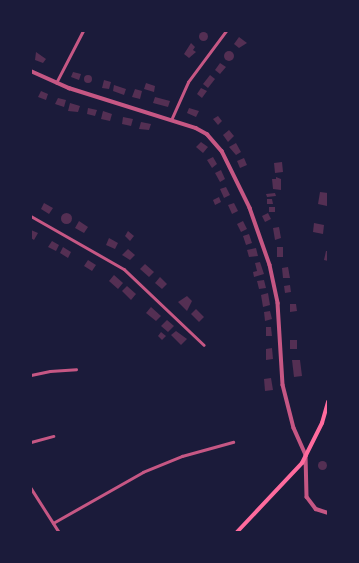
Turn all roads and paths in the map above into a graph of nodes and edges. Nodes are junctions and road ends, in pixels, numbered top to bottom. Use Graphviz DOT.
graph roads {
  1 [pos="83,31"];
  2 [pos="226,31"];
  3 [pos="31,71"];
  4 [pos="56,83"];
  5 [pos="172,118"];
  6 [pos="31,216"];
  7 [pos="204,345"];
  8 [pos="76,369"];
  9 [pos="31,375"];
  10 [pos="328,402"];
  11 [pos="53,436"];
  12 [pos="31,442"];
  13 [pos="233,442"];
  14 [pos="306,455"];
  15 [pos="31,488"];
  16 [pos="328,513"];
  17 [pos="53,523"];
  18 [pos="58,532"];
  19 [pos="236,532"];
  1 -- 4 [label="street"];
  2 -- 5 [label="street"];
  3 -- 4 [label="street"];
  4 -- 5 [label="street"];
  5 -- 14 [label="street"];
  6 -- 7 [label="street"];
  8 -- 9 [label="street"];
  10 -- 14 [label="main road"];
  11 -- 12 [label="street"];
  13 -- 17 [label="street"];
  14 -- 16 [label="street"];
  14 -- 19 [label="main road"];
  15 -- 17 [label="street"];
  17 -- 18 [label="street"];
}
